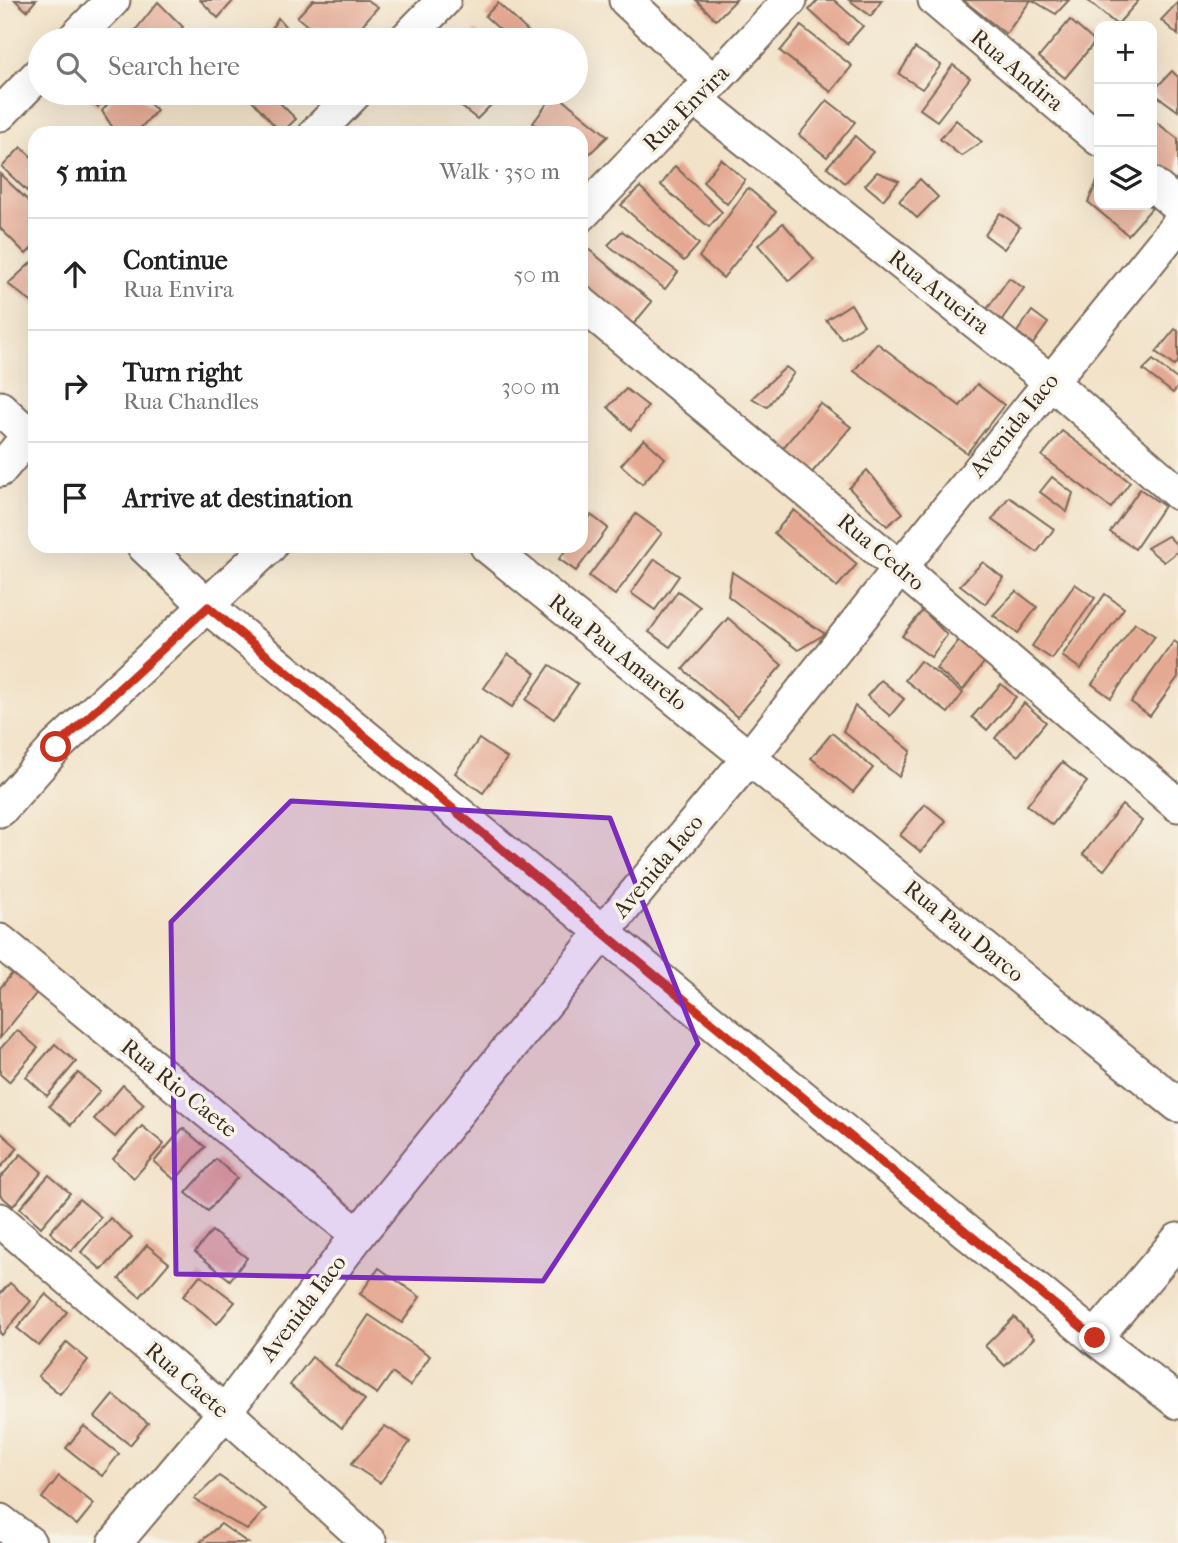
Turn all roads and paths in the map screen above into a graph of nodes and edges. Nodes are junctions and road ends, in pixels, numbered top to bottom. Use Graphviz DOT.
graph roads {
  1 [pos="113,0"];
  2 [pos="443,0"];
  3 [pos="626,0"];
  4 [pos="790,0"];
  5 [pos="935,0"];
  6 [pos="85,28"];
  7 [pos="416,28"];
  8 [pos="28,83"];
  9 [pos="703,90"];
  10 [pos="3,103"];
  11 [pos="343,105"];
  12 [pos="323,126"];
  13 [pos="1094,135"];
  14 [pos="1157,188"];
  15 [pos="1178,206"];
  16 [pos="588,208"];
  17 [pos="1178,225"];
  18 [pos="588,309"];
  19 [pos="1050,381"];
  20 [pos="0,408"];
  21 [pos="28,430"];
  22 [pos="28,439"];
  23 [pos="0,470"];
  24 [pos="1178,493"];
  25 [pos="151,553"];
  26 [pos="264,553"];
  27 [pos="497,553"];
  28 [pos="900,568"];
  29 [pos="208,607"];
  30 [pos="749,758"];
  31 [pos="1178,806"];
  32 [pos="0,810"];
  33 [pos="604,931"];
  34 [pos="0,941"];
  35 [pos="1178,1105"];
  36 [pos="0,1220"];
  37 [pos="358,1235"];
  38 [pos="1178,1240"];
  39 [pos="1095,1338"];
  40 [pos="1178,1402"];
  41 [pos="225,1412"];
  42 [pos="0,1521"];
  43 [pos="29,1543"];
  44 [pos="115,1543"];
  45 [pos="370,1543"];
  1 -- 6 [label="street"];
  2 -- 7 [label="street"];
  3 -- 9 [label="street, Rua Arueira"];
  4 -- 9 [label="street, Rua Envira"];
  5 -- 13 [label="street, Rua Andira"];
  8 -- 10 [label="street"];
  9 -- 16 [label="street, Rua Envira"];
  9 -- 19 [label="street, Rua Arueira"];
  11 -- 12 [label="street"];
  14 -- 15 [label="street"];
  17 -- 19 [label="street, Avenida Iaco"];
  18 -- 28 [label="street, Rua Cedro"];
  19 -- 24 [label="street, Rua Arueira"];
  19 -- 28 [label="street, Avenida Iaco"];
  20 -- 21 [label="street"];
  22 -- 23 [label="street"];
  25 -- 29 [label="street"];
  26 -- 29 [label="street"];
  27 -- 30 [label="street, Rua Pau Amarelo"];
  28 -- 30 [label="street, Avenida Iaco"];
  28 -- 31 [label="street, Rua Cedro"];
  29 -- 32 [label="street"];
  29 -- 33 [label="street"];
  30 -- 33 [label="street, Avenida Iaco"];
  30 -- 35 [label="street, Rua Pau Darco"];
  33 -- 37 [label="street, Avenida Iaco"];
  33 -- 39 [label="street"];
  34 -- 37 [label="street, Rua Rio Caete"];
  36 -- 41 [label="street, Rua Caete"];
  37 -- 41 [label="street, Avenida Iaco"];
  38 -- 39 [label="street"];
  39 -- 40 [label="street"];
  41 -- 44 [label="street, Avenida Iaco"];
  41 -- 45 [label="street, Rua Caete"];
  42 -- 43 [label="street"];
}
